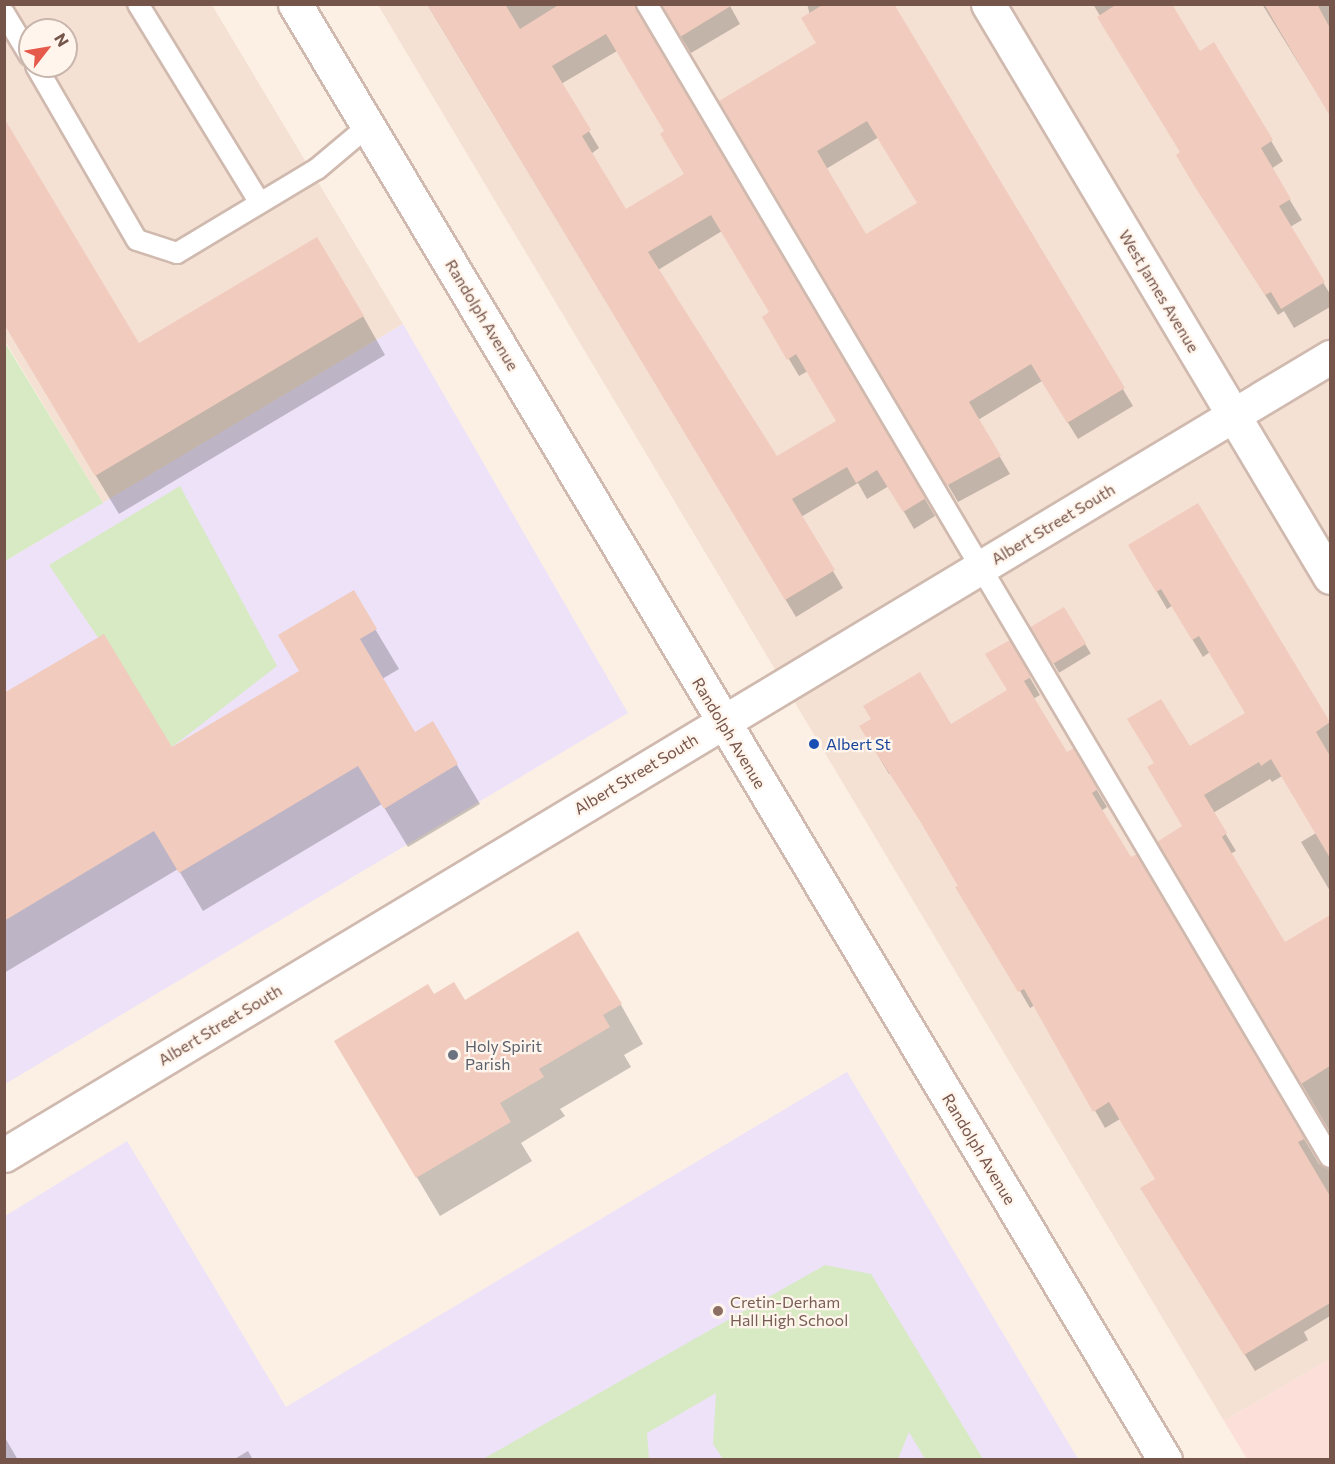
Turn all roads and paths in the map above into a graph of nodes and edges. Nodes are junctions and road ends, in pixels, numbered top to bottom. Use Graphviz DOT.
graph roads {
  1 [pos="138,4"];
  2 [pos="296,4"];
  3 [pos="647,4"];
  4 [pos="988,4"];
  5 [pos="4,13"];
  6 [pos="18,36"];
  7 [pos="43,78"];
  8 [pos="368,126"];
  9 [pos="260,203"];
  10 [pos="1330,357"];
  11 [pos="1234,415"];
  12 [pos="982,566"];
  13 [pos="1330,577"];
  14 [pos="722,722"];
  15 [pos="4,1155"];
  16 [pos="1330,1157"];
  17 [pos="1165,1460"];
  1 -- 9 [label="lane"];
  2 -- 8 [label="street, Randolph Avenue"];
  3 -- 12 [label="lane"];
  4 -- 11 [label="street, West James Avenue"];
  5 -- 6 [label="lane"];
  7 -- 9 [label="lane"];
  8 -- 9 [label="lane"];
  8 -- 14 [label="street, Randolph Avenue"];
  10 -- 11 [label="street, Albert Street South"];
  11 -- 12 [label="street, Albert Street South"];
  11 -- 13 [label="street, West James Avenue"];
  12 -- 14 [label="street, Albert Street South"];
  12 -- 16 [label="lane"];
  14 -- 15 [label="street, Albert Street South"];
  14 -- 17 [label="street, Randolph Avenue"];
}
